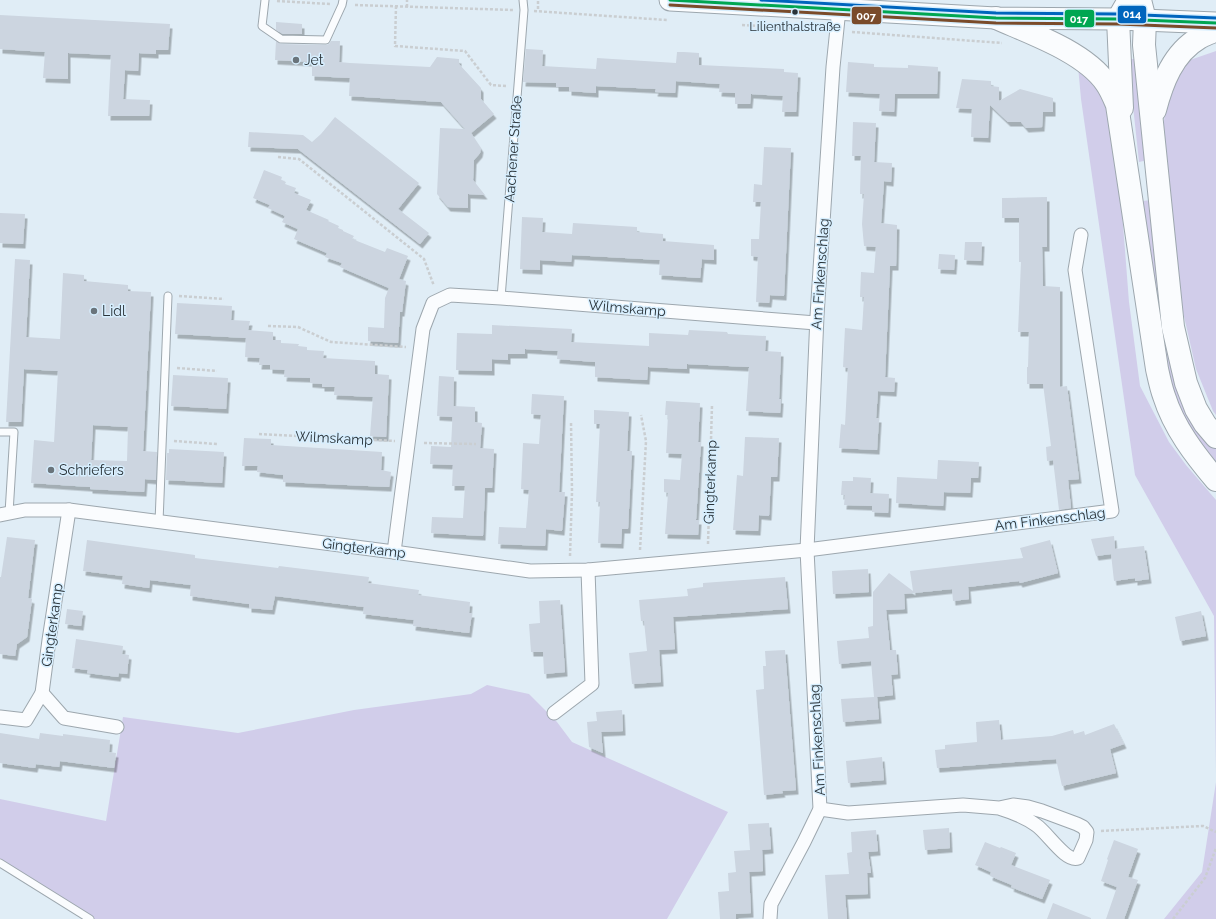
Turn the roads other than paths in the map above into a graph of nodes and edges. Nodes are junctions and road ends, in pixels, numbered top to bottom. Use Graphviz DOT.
graph roads {
  1 [pos="265,0"];
  2 [pos="523,0"];
  3 [pos="1129,0"];
  4 [pos="342,2"];
  5 [pos="841,4"];
  6 [pos="671,10"];
  7 [pos="1142,10"];
  8 [pos="996,18"];
  9 [pos="1118,19"];
  10 [pos="1216,23"];
  11 [pos="1216,30"];
  12 [pos="1152,121"];
  13 [pos="1124,153"];
  14 [pos="1081,235"];
  15 [pos="168,296"];
  16 [pos="501,298"];
  17 [pos="816,323"];
  18 [pos="0,432"];
  19 [pos="1216,437"];
  20 [pos="1216,480"];
  21 [pos="69,510"];
  22 [pos="4,514"];
  23 [pos="159,522"];
  24 [pos="807,550"];
  25 [pos="394,552"];
  26 [pos="588,570"];
  27 [pos="42,693"];
  28 [pos="554,712"];
  29 [pos="0,717"];
  30 [pos="117,727"];
  31 [pos="999,808"];
  32 [pos="820,809"];
  33 [pos="0,863"];
  34 [pos="90,919"];
  35 [pos="770,919"];
  1 -- 4 [label="lane"];
  2 -- 16 [label="lane, Aachener Straße"];
  3 -- 9 [label="highway"];
  5 -- 6 [label="main road"];
  5 -- 8 [label="main road"];
  5 -- 17 [label="street, Am Finkenschlag"];
  7 -- 9 [label="main road"];
  7 -- 10 [label="main road"];
  7 -- 12 [label="highway"];
  8 -- 9 [label="main road"];
  8 -- 13 [label="highway"];
  9 -- 13 [label="highway"];
  11 -- 12 [label="highway"];
  12 -- 19 [label="highway"];
  13 -- 20 [label="highway"];
  14 -- 24 [label="street, Am Finkenschlag"];
  15 -- 23 [label="lane"];
  16 -- 17 [label="street, Wilmskamp"];
  16 -- 25 [label="street, Wilmskamp"];
  17 -- 24 [label="street, Am Finkenschlag"];
  18 -- 22 [label="lane, Gingterkamp"];
  21 -- 22 [label="street, Gingterkamp"];
  21 -- 23 [label="street, Gingterkamp"];
  21 -- 27 [label="street, Gingterkamp"];
  23 -- 25 [label="street, Gingterkamp"];
  24 -- 26 [label="street, Gingterkamp"];
  24 -- 32 [label="street, Am Finkenschlag"];
  25 -- 26 [label="street, Gingterkamp"];
  26 -- 28 [label="street"];
  27 -- 29 [label="street, Gingterkamp"];
  27 -- 30 [label="street"];
  31 -- 31 [label="street, Am Finkenschlag"];
  31 -- 32 [label="street, Am Finkenschlag"];
  32 -- 35 [label="street, Am Finkenschlag"];
  33 -- 34 [label="lane"];
}
